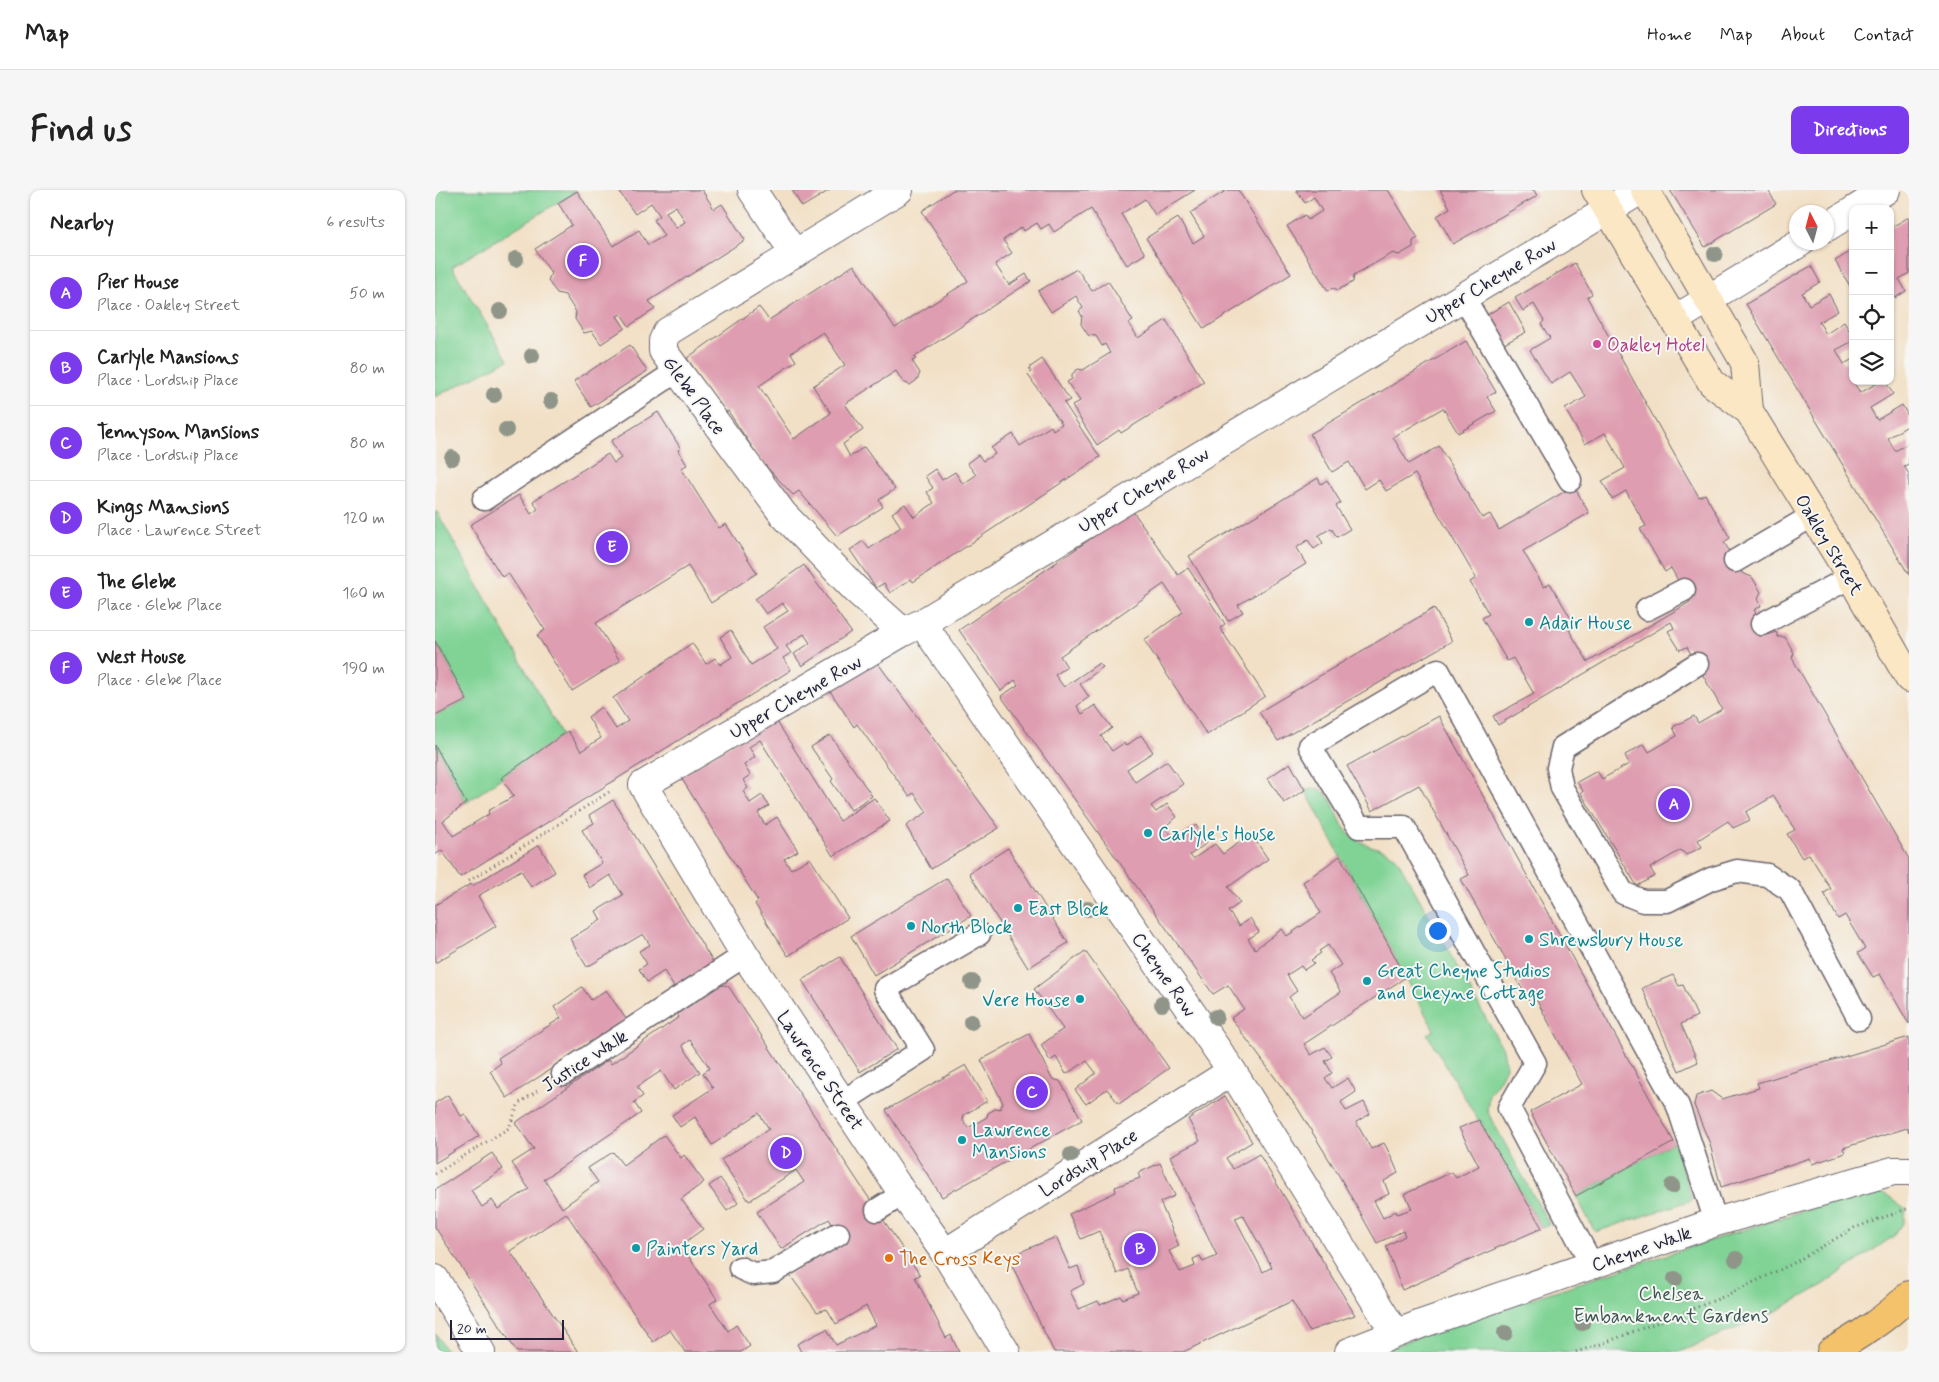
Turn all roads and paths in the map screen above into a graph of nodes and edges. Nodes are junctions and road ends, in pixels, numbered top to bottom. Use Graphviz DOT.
graph roads {
  1 [pos="752,190"];
  2 [pos="899,190"];
  3 [pos="1641,190"];
  4 [pos="1645,190"];
  5 [pos="1881,191"];
  6 [pos="1602,200"];
  7 [pos="1861,205"];
  8 [pos="1849,213"];
  9 [pos="1834,223"];
  10 [pos="1789,249"];
  11 [pos="795,254"];
  12 [pos="1463,296"];
  13 [pos="1708,299"];
  14 [pos="1674,320"];
  15 [pos="677,371"];
  16 [pos="1749,410"];
  17 [pos="1570,480"];
  18 [pos="484,499"];
  19 [pos="1812,516"];
  20 [pos="1735,561"];
  21 [pos="1851,577"];
  22 [pos="1684,590"];
  23 [pos="1647,610"];
  24 [pos="1762,624"];
  25 [pos="912,627"];
  26 [pos="1697,664"];
  27 [pos="1909,678"];
  28 [pos="643,784"];
  29 [pos="469,881"];
  30 [pos="979,934"];
  31 [pos="745,955"];
  32 [pos="1859,1019"];
  33 [pos="1232,1071"];
  34 [pos="563,1074"];
  35 [pos="843,1102"];
  36 [pos="1909,1171"];
  37 [pos="435,1174"];
  38 [pos="903,1194"];
  39 [pos="1909,1208"];
  40 [pos="877,1210"];
  41 [pos="1716,1222"];
  42 [pos="838,1234"];
  43 [pos="945,1253"];
  44 [pos="1592,1265"];
  45 [pos="740,1268"];
  46 [pos="439,1293"];
  47 [pos="1909,1295"];
  48 [pos="1395,1333"];
  49 [pos="481,1352"];
  50 [pos="1006,1352"];
  51 [pos="1349,1352"];
  52 [pos="1576,1352"];
  53 [pos="1831,1352"];
  1 -- 11 [label="street"];
  2 -- 11 [label="street, Glebe Place"];
  3 -- 6 [label="street, Upper Cheyne Row"];
  4 -- 13 [label="main road, Oakley Street"];
  5 -- 7 [label="street"];
  6 -- 12 [label="street, Upper Cheyne Row"];
  6 -- 14 [label="main road, Oakley Street"];
  8 -- 9 [label="street"];
  10 -- 13 [label="street"];
  11 -- 15 [label="street, Glebe Place"];
  12 -- 17 [label="lane"];
  12 -- 25 [label="street, Upper Cheyne Row"];
  13 -- 14 [label="street"];
  13 -- 16 [label="main road, Oakley Street"];
  14 -- 16 [label="main road, Oakley Street"];
  15 -- 18 [label="lane"];
  15 -- 25 [label="street, Glebe Place"];
  16 -- 19 [label="main road, Oakley Street"];
  19 -- 20 [label="lane"];
  19 -- 21 [label="main road, Oakley Street"];
  21 -- 24 [label="lane"];
  21 -- 27 [label="main road, Oakley Street"];
  22 -- 23 [label="lane"];
  25 -- 28 [label="street, Upper Cheyne Row"];
  25 -- 33 [label="street, Cheyne Row"];
  26 -- 32 [label="lane"];
  28 -- 29 [label="path"];
  28 -- 31 [label="street, Lawrence Street"];
  30 -- 35 [label="lane"];
  31 -- 34 [label="lane, Justice Walk"];
  31 -- 35 [label="street, Lawrence Street"];
  33 -- 43 [label="street, Lordship Place"];
  33 -- 48 [label="street, Cheyne Row"];
  34 -- 37 [label="path, Justice Walk"];
  35 -- 38 [label="street, Lawrence Street"];
  36 -- 41 [label="street, Cheyne Walk"];
  38 -- 40 [label="lane"];
  38 -- 43 [label="street, Lawrence Street"];
  39 -- 52 [label="path"];
  41 -- 44 [label="street, Cheyne Walk"];
  41 -- 44 [label="lane"];
  42 -- 45 [label="lane"];
  43 -- 50 [label="street, Lawrence Street"];
  44 -- 48 [label="street, Cheyne Walk"];
  46 -- 49 [label="street"];
  47 -- 53 [label="highway"];
  48 -- 51 [label="street, Cheyne Walk"];
}
